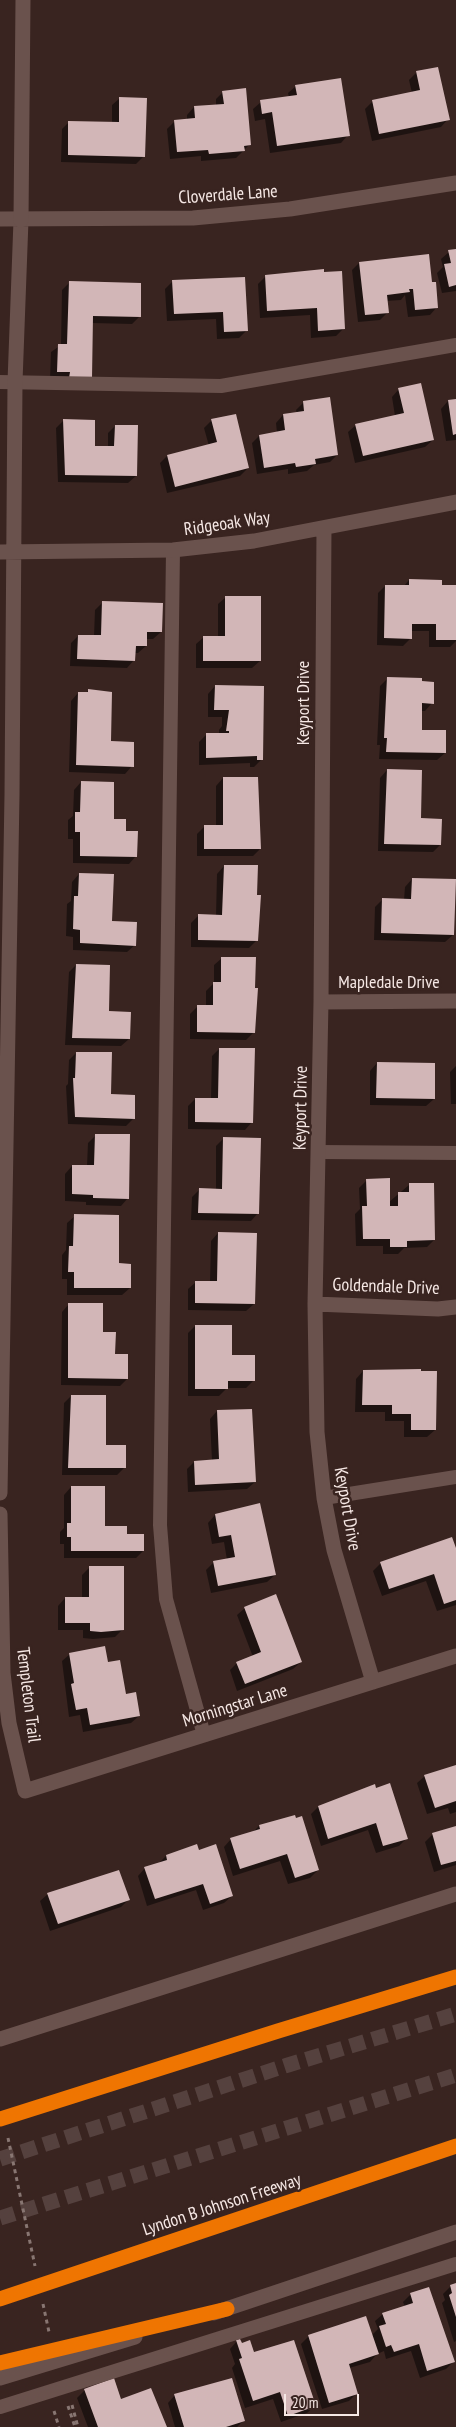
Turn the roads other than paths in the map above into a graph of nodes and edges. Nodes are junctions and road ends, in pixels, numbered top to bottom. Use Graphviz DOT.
graph roads {
  1 [pos="24,0"];
  2 [pos="456,183"];
  3 [pos="0,219"];
  4 [pos="21,220"];
  5 [pos="456,346"];
  6 [pos="7,382"];
  7 [pos="456,502"];
  8 [pos="324,528"];
  9 [pos="173,550"];
  10 [pos="7,552"];
  11 [pos="6,794"];
  12 [pos="456,1001"];
  13 [pos="321,1002"];
  14 [pos="319,1152"];
  15 [pos="456,1153"];
  16 [pos="3,1170"];
  17 [pos="316,1304"];
  18 [pos="456,1307"];
  19 [pos="456,1477"];
  20 [pos="0,1493"];
  21 [pos="324,1498"];
  22 [pos="0,1514"];
  23 [pos="456,1656"];
  24 [pos="373,1682"];
  25 [pos="5,1725"];
  26 [pos="204,1735"];
  27 [pos="25,1791"];
  28 [pos="456,1894"];
  29 [pos="456,1977"];
  30 [pos="0,2039"];
  31 [pos="0,2119"];
  32 [pos="456,2146"];
  33 [pos="456,2232"];
  34 [pos="456,2264"];
  35 [pos="0,2299"];
  36 [pos="227,2310"];
  37 [pos="0,2363"];
  38 [pos="0,2378"];
  39 [pos="0,2407"];
  1 -- 4 [label="street"];
  2 -- 4 [label="street, Cloverdale Lane"];
  3 -- 4 [label="street, Cloverdale Lane"];
  4 -- 6 [label="street"];
  5 -- 6 [label="lane"];
  6 -- 10 [label="street"];
  7 -- 8 [label="street, Ridgeoak Way"];
  8 -- 9 [label="street, Ridgeoak Way"];
  8 -- 13 [label="street, Keyport Drive"];
  9 -- 10 [label="street, Ridgeoak Way"];
  9 -- 26 [label="lane"];
  10 -- 11 [label="street"];
  11 -- 16 [label="street"];
  12 -- 13 [label="street, Mapledale Drive"];
  13 -- 14 [label="street, Keyport Drive"];
  14 -- 15 [label="lane"];
  14 -- 17 [label="street, Keyport Drive"];
  16 -- 20 [label="street"];
  17 -- 18 [label="street, Goldendale Drive"];
  17 -- 21 [label="street, Keyport Drive"];
  19 -- 21 [label="lane"];
  21 -- 24 [label="street, Keyport Drive"];
  22 -- 25 [label="street, Templeton Trail"];
  23 -- 24 [label="street, Morningstar Lane"];
  24 -- 26 [label="street, Morningstar Lane"];
  25 -- 27 [label="street, Templeton Trail"];
  26 -- 27 [label="street, Morningstar Lane"];
  28 -- 30 [label="street"];
  29 -- 31 [label="highway"];
  32 -- 35 [label="highway, Lyndon B Johnson Freeway"];
  33 -- 36 [label="street"];
  34 -- 39 [label="lane"];
  36 -- 37 [label="highway"];
  36 -- 38 [label="street"];
}
